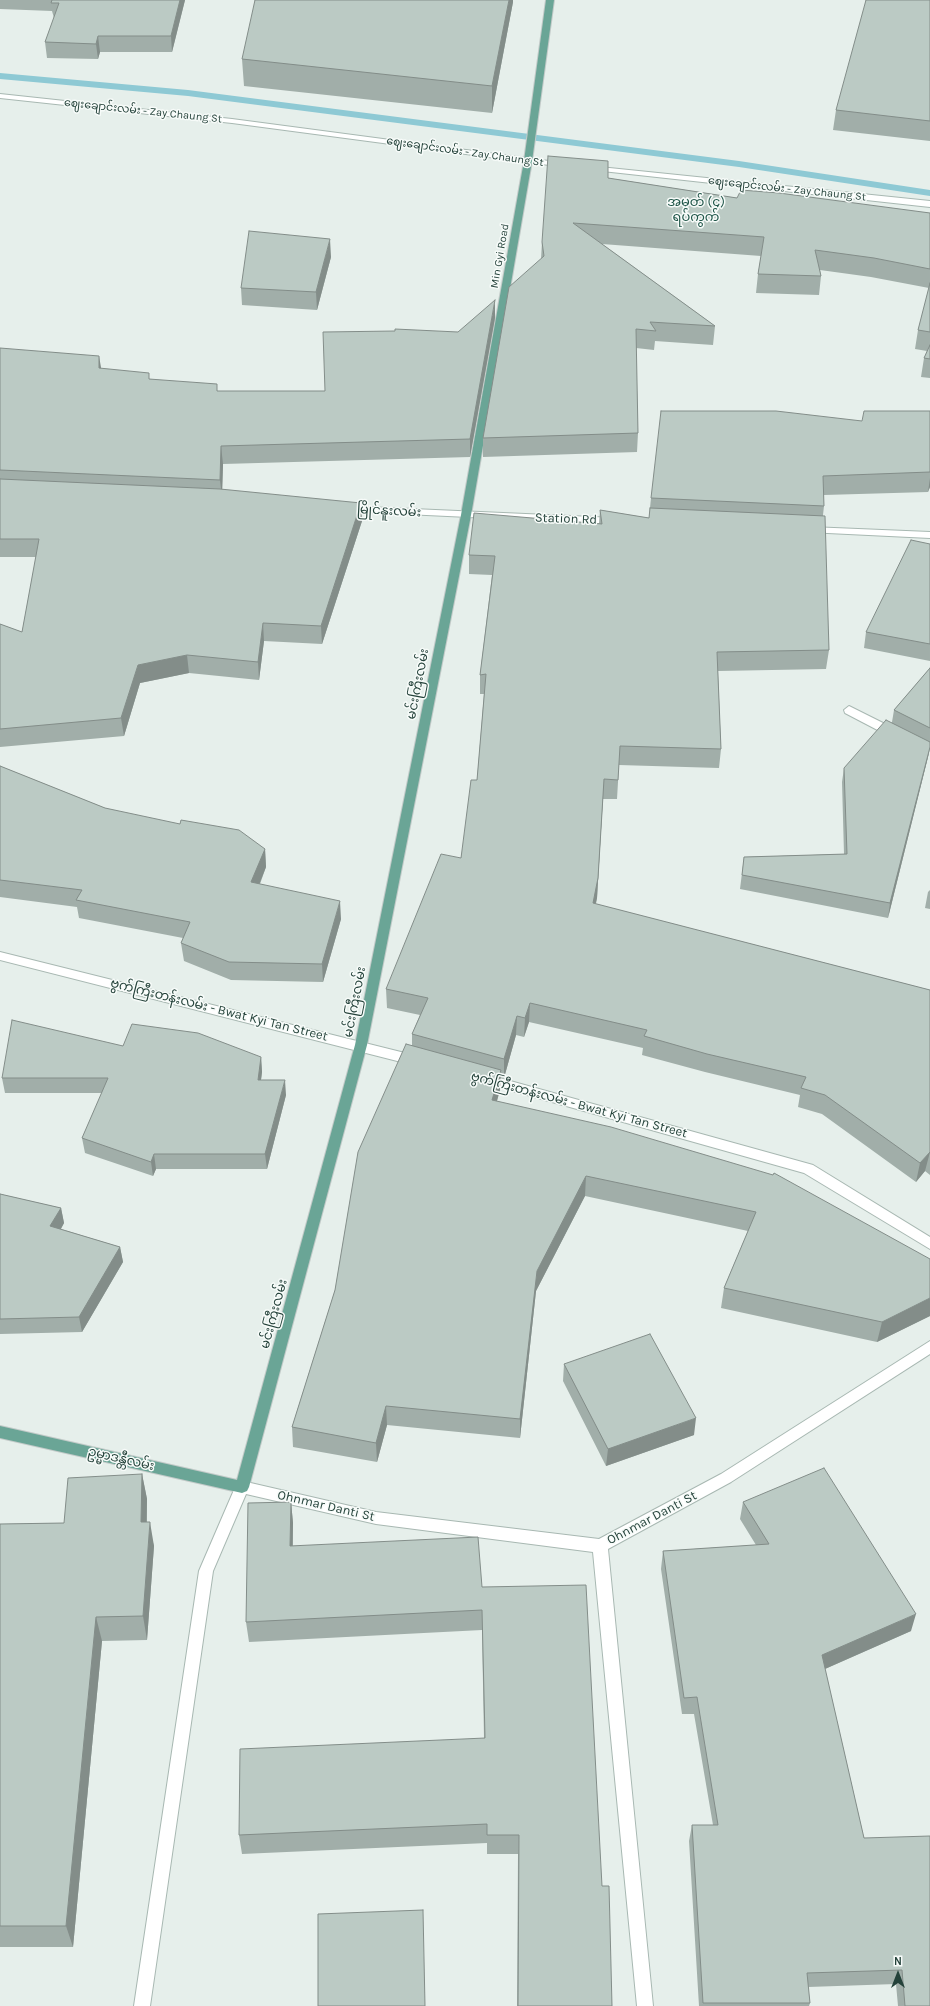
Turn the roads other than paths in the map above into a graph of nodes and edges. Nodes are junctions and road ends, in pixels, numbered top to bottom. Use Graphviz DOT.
graph roads {
  1 [pos="550,0"];
  2 [pos="0,96"];
  3 [pos="528,161"];
  4 [pos="930,204"];
  5 [pos="332,508"];
  6 [pos="466,515"];
  7 [pos="623,522"];
  8 [pos="796,529"];
  9 [pos="930,535"];
  10 [pos="848,710"];
  11 [pos="903,738"];
  12 [pos="0,956"];
  13 [pos="361,1045"];
  14 [pos="429,1064"];
  15 [pos="474,1077"];
  16 [pos="930,1244"];
  17 [pos="930,1347"];
  18 [pos="0,1432"];
  19 [pos="242,1487"];
  20 [pos="600,1546"];
  21 [pos="142,2006"];
  22 [pos="645,2006"];
  1 -- 3 [label="main road, Min Gyi Road"];
  2 -- 3 [label="street, ဈေးချောင်းလမ်း - Zay Chaung St"];
  3 -- 4 [label="street, ဈေးချောင်းလမ်း - Zay Chaung St"];
  3 -- 6 [label="main road, Min Gyi Road"];
  5 -- 6 [label="street, မြိုင်နူးလမ်း"];
  6 -- 7 [label="street, Station Rd"];
  6 -- 13 [label="main road, မင်းကြီးလမ်း"];
  8 -- 9 [label="street"];
  10 -- 11 [label="street"];
  12 -- 13 [label="street, ဗွက်ကြီးတန်းလမ်း - Bwat Kyi Tan Street"];
  13 -- 14 [label="street, ဗွက်ကြီးတန်းလမ်း - Bwat Kyi Tan Street"];
  13 -- 19 [label="main road, မင်းကြီးလမ်း"];
  15 -- 16 [label="street, ဗွက်ကြီးတန်းလမ်း - Bwat Kyi Tan Street"];
  17 -- 20 [label="street, Ohnmar Danti St"];
  18 -- 19 [label="main road, ဥမ္မာဒန္တီလမ်း"];
  19 -- 20 [label="street, Ohnmar Danti St"];
  19 -- 21 [label="street"];
  20 -- 22 [label="street"];
}
